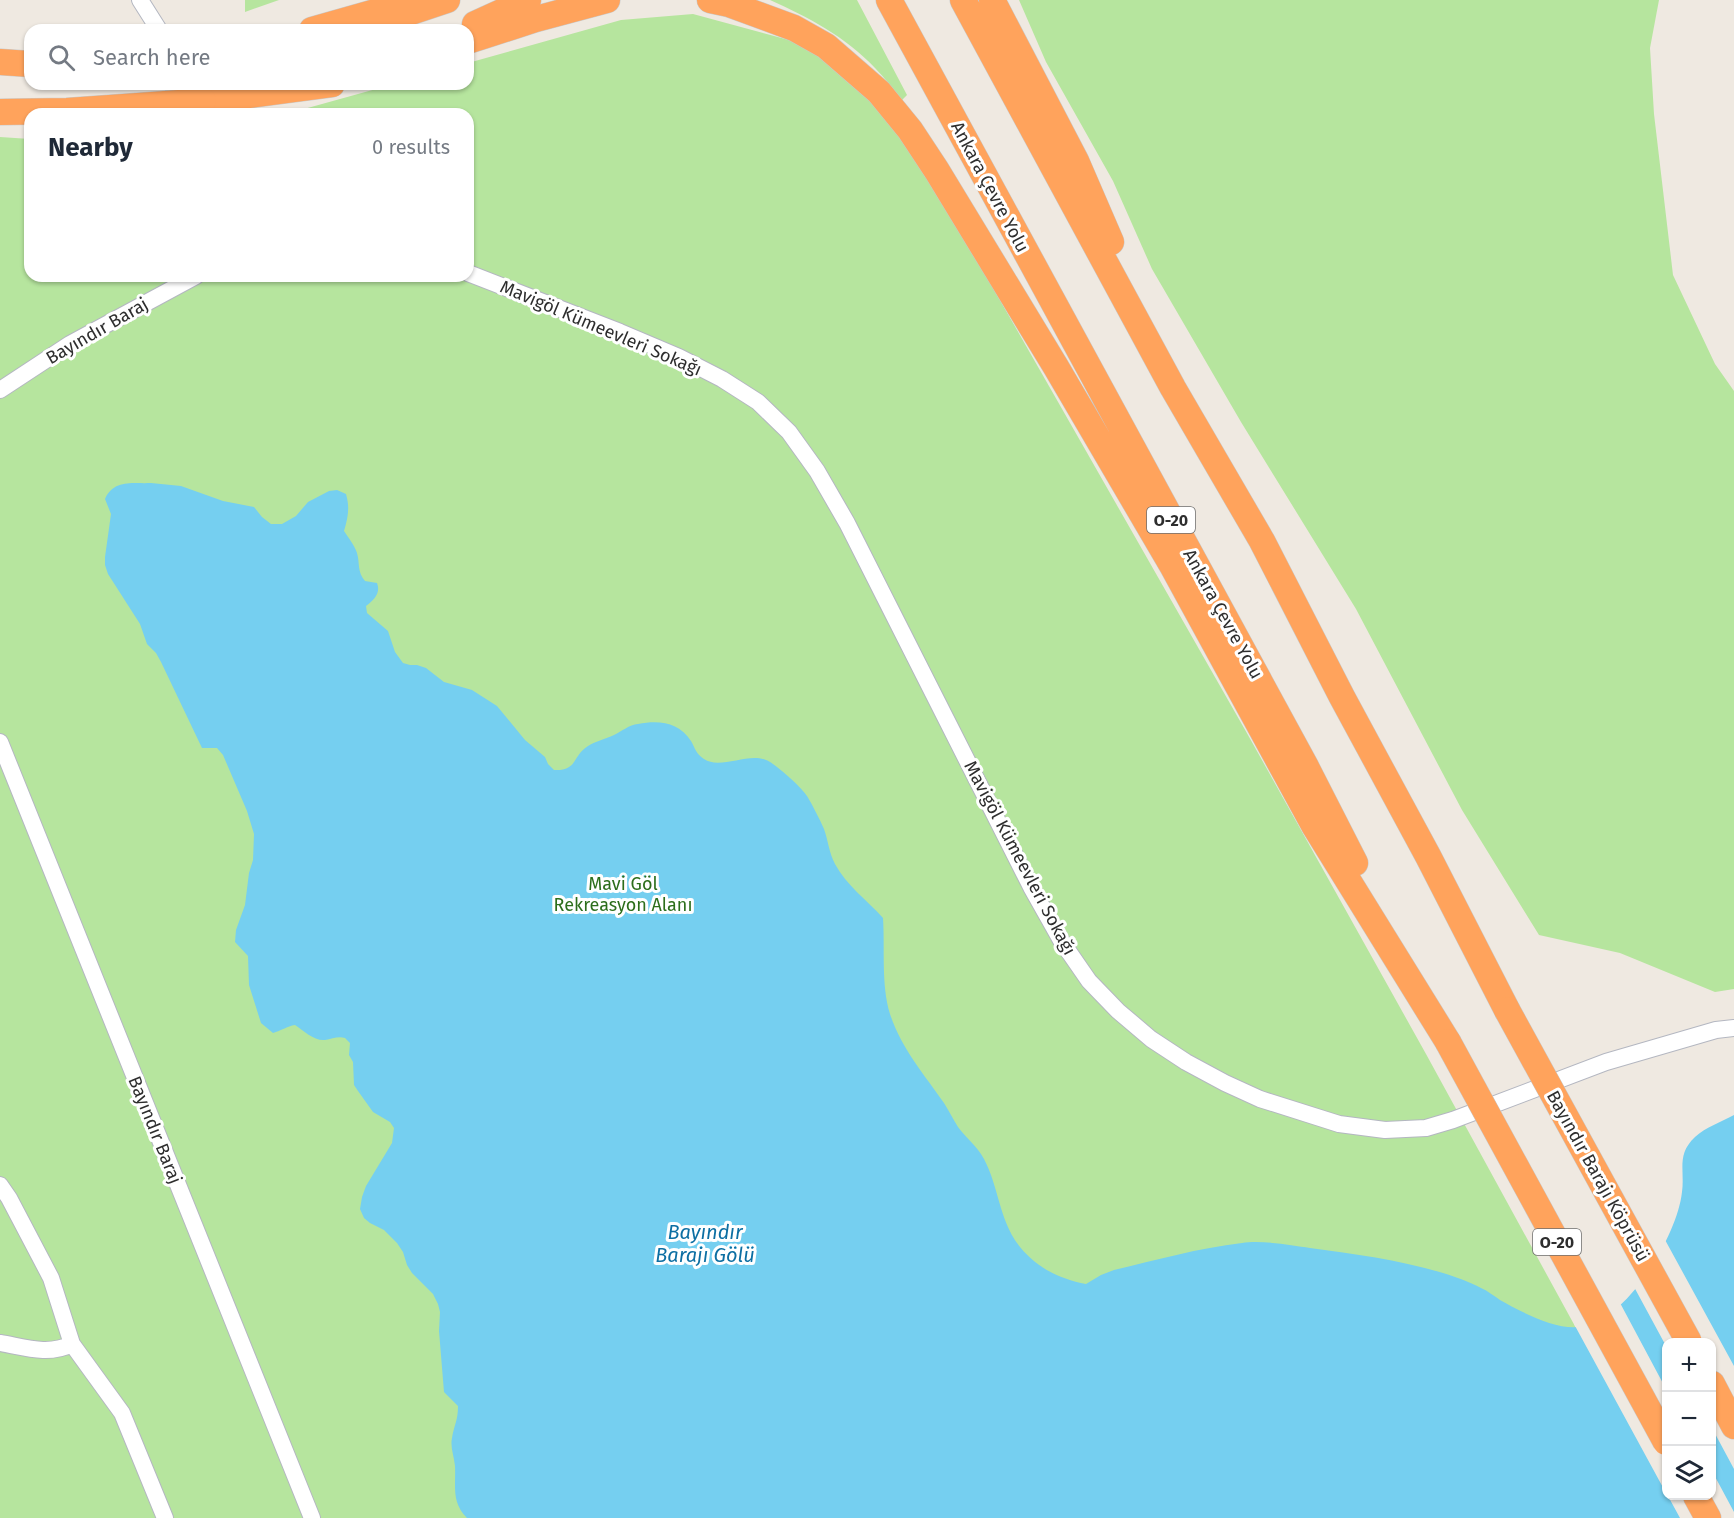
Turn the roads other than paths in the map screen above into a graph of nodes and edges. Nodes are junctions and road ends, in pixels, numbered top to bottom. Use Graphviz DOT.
graph roads {
  1 [pos="140,0"];
  2 [pos="404,0"];
  3 [pos="447,0"];
  4 [pos="528,0"];
  5 [pos="607,0"];
  6 [pos="710,0"];
  7 [pos="889,0"];
  8 [pos="963,0"];
  9 [pos="992,0"];
  10 [pos="155,24"];
  11 [pos="333,24"];
  12 [pos="377,24"];
  13 [pos="474,24"];
  14 [pos="474,39"];
  15 [pos="0,62"];
  16 [pos="24,64"];
  17 [pos="0,75"];
  18 [pos="24,75"];
  19 [pos="248,90"];
  20 [pos="282,90"];
  21 [pos="199,100"];
  22 [pos="109,108"];
  23 [pos="0,112"];
  24 [pos="24,112"];
  25 [pos="474,275"];
  26 [pos="185,282"];
  27 [pos="1173,388"];
  28 [pos="0,390"];
  29 [pos="0,742"];
  30 [pos="1734,1028"];
  31 [pos="1448,1042"];
  32 [pos="0,1185"];
  33 [pos="1687,1338"];
  34 [pos="0,1342"];
  35 [pos="72,1344"];
  36 [pos="1716,1392"];
  37 [pos="1734,1426"];
  38 [pos="1662,1435"];
  39 [pos="1698,1500"];
  40 [pos="165,1518"];
  41 [pos="312,1518"];
  42 [pos="1708,1518"];
  1 -- 10 [label="street"];
  2 -- 11 [label="highway"];
  3 -- 12 [label="highway"];
  4 -- 13 [label="highway"];
  5 -- 14 [label="highway"];
  6 -- 31 [label="highway"];
  7 -- 31 [label="highway, Ankara Çevre Yolu / O-20"];
  8 -- 27 [label="highway"];
  9 -- 27 [label="highway"];
  15 -- 16 [label="highway"];
  17 -- 18 [label="highway"];
  19 -- 21 [label="highway"];
  20 -- 21 [label="highway"];
  21 -- 22 [label="highway, bridge"];
  23 -- 24 [label="highway, bridge"];
  25 -- 30 [label="street, Mavigöl Kümeevleri Sokağı"];
  26 -- 28 [label="street, Bayındır Baraj"];
  27 -- 33 [label="highway, Bayındır Barajı Köprüsü, bridge"];
  29 -- 41 [label="street, Bayındır Baraj"];
  31 -- 38 [label="highway, O-20, bridge"];
  32 -- 35 [label="street"];
  34 -- 35 [label="street"];
  35 -- 40 [label="street"];
  36 -- 37 [label="highway"];
  39 -- 42 [label="highway"];
}
